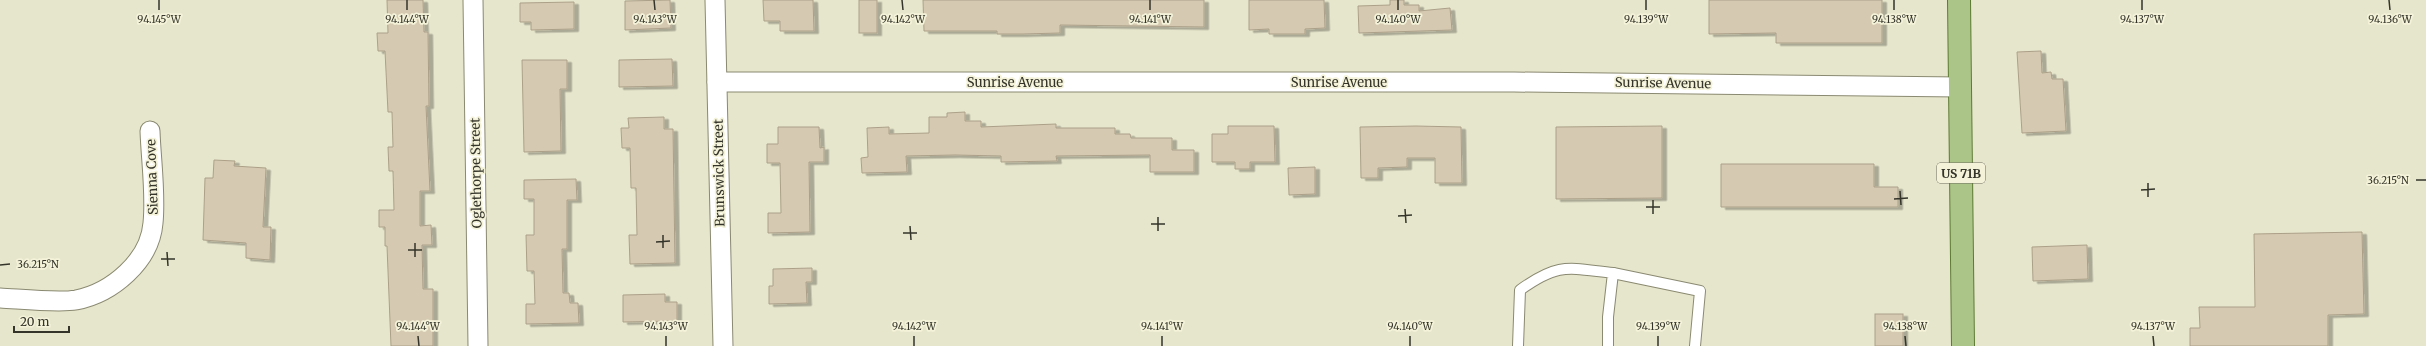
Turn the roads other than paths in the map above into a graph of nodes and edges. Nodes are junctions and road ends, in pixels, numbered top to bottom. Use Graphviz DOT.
graph roads {
  1 [pos="473,0"];
  2 [pos="715,0"];
  3 [pos="1959,0"];
  4 [pos="717,82"];
  5 [pos="1960,87"];
  6 [pos="150,131"];
  7 [pos="1613,274"];
  8 [pos="0,298"];
  9 [pos="478,346"];
  10 [pos="723,346"];
  11 [pos="1518,346"];
  12 [pos="1608,346"];
  13 [pos="1695,346"];
  14 [pos="1963,346"];
  1 -- 9 [label="street, Oglethorpe Street"];
  2 -- 4 [label="street, Brunswick Street"];
  3 -- 5 [label="main road, US 71B"];
  4 -- 5 [label="street, Sunrise Avenue"];
  4 -- 10 [label="street, Brunswick Street"];
  5 -- 14 [label="main road, US 71B"];
  6 -- 8 [label="street, Sienna Cove"];
  7 -- 11 [label="lane"];
  7 -- 12 [label="lane"];
  7 -- 13 [label="lane"];
}
